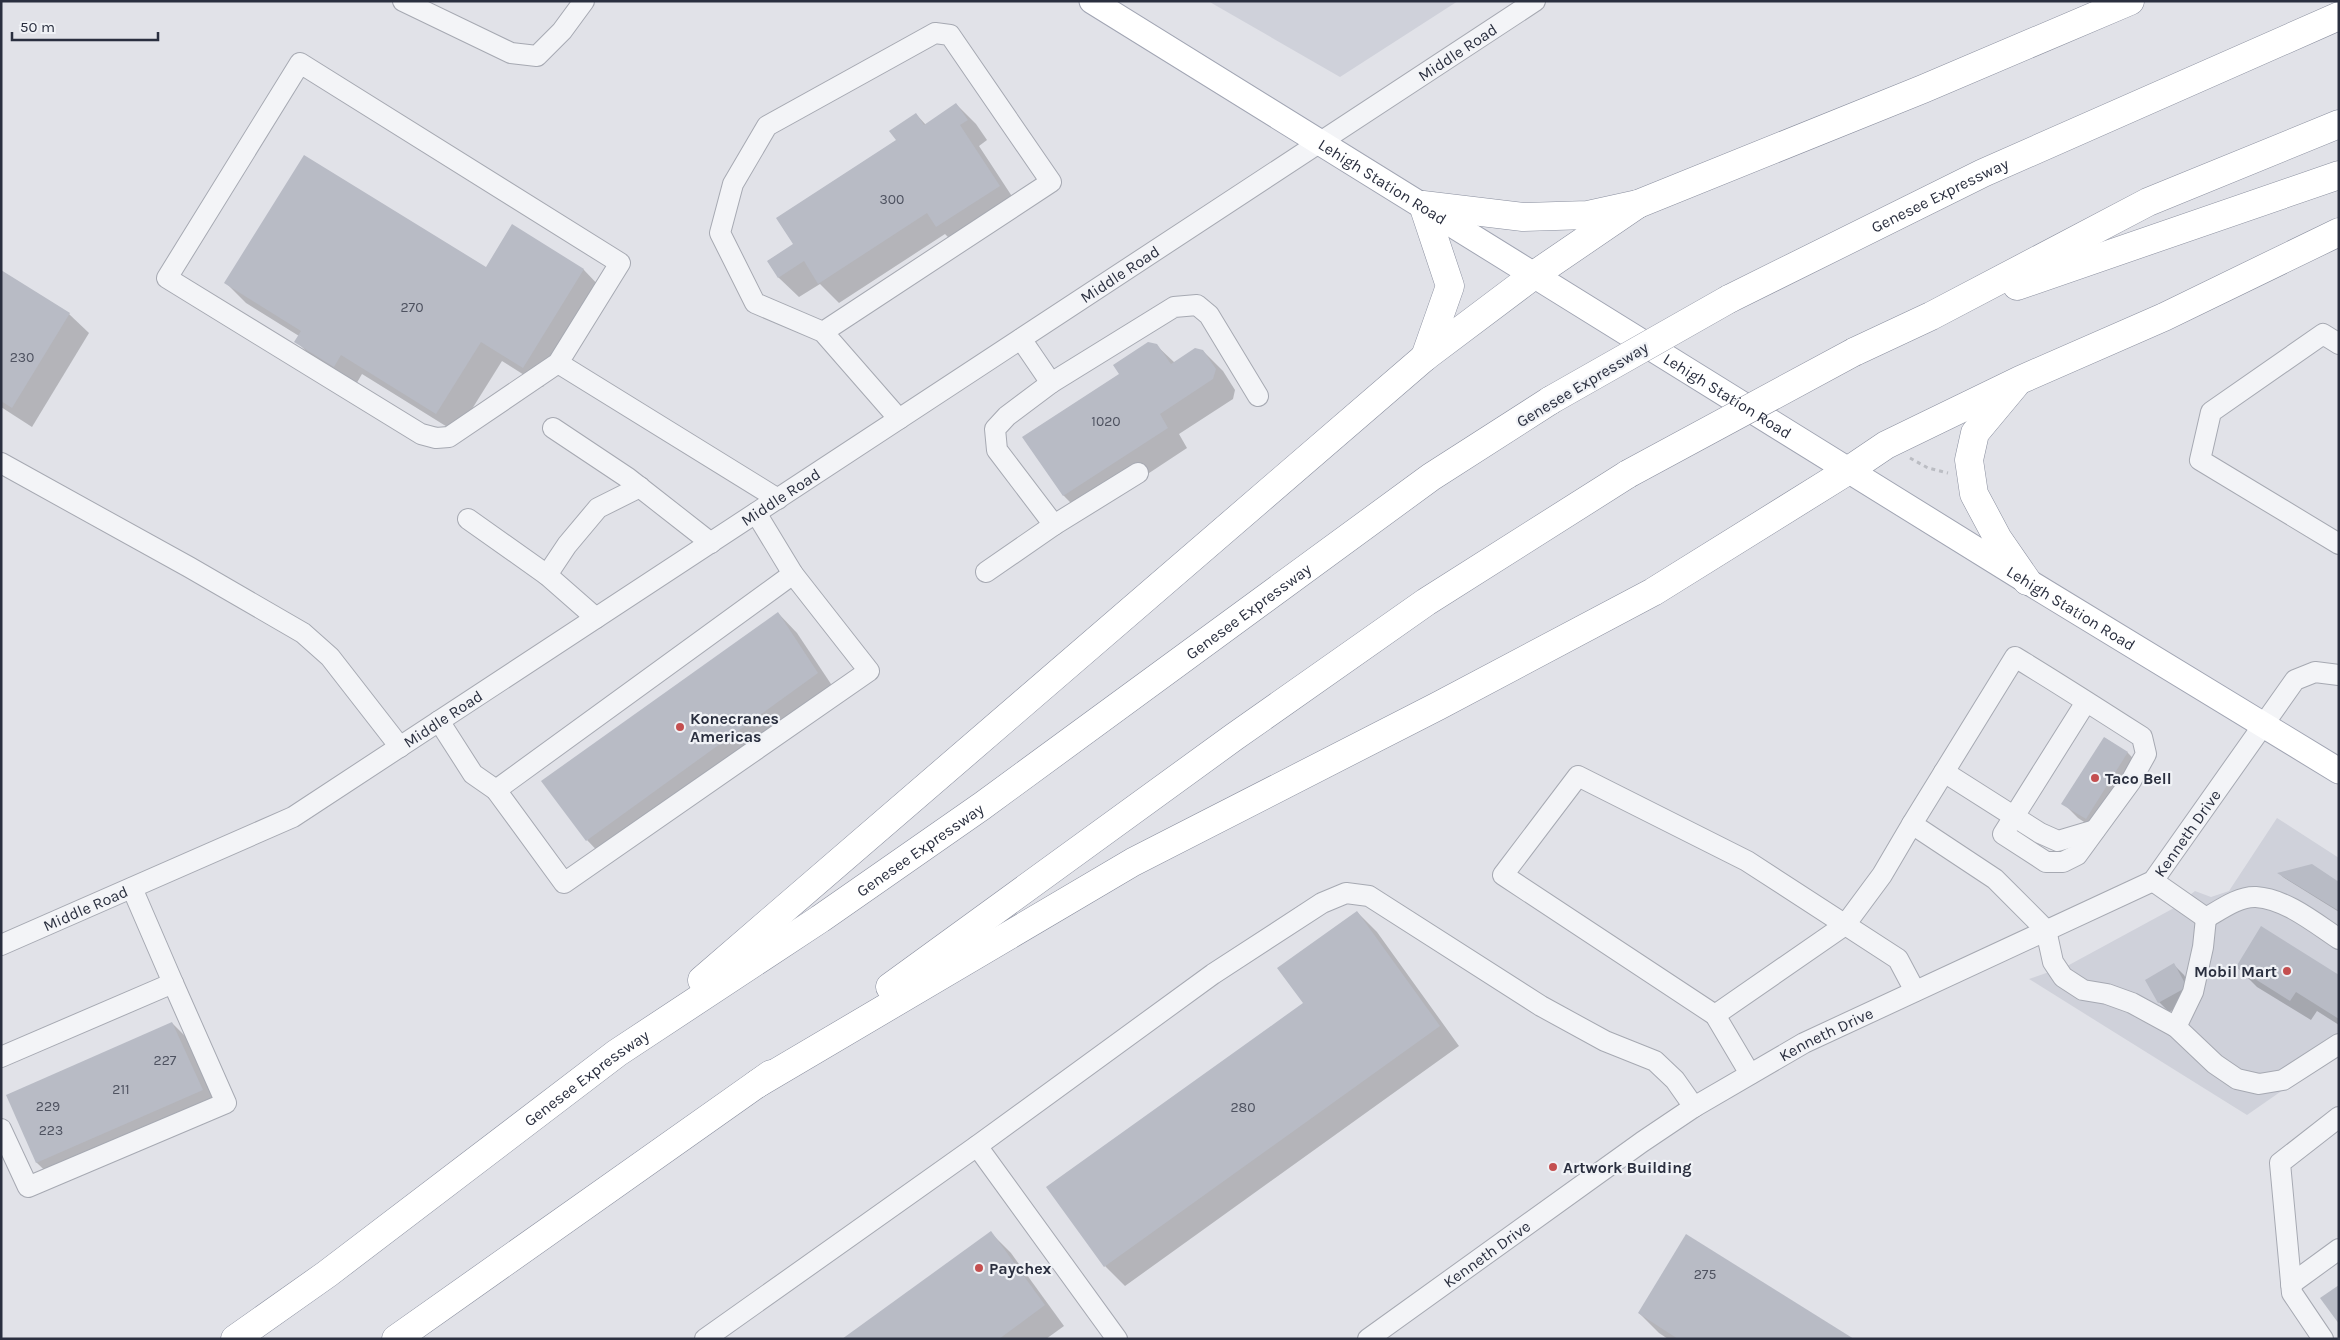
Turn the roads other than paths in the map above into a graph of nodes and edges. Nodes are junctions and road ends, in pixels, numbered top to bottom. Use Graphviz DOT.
graph roads {
  1 [pos="404,1"];
  2 [pos="584,1"];
  3 [pos="1092,1"];
  4 [pos="1535,1"];
  5 [pos="2130,1"];
  6 [pos="2339,16"];
  7 [pos="2339,124"];
  8 [pos="1321,142"];
  9 [pos="2339,175"];
  10 [pos="1638,204"];
  11 [pos="1423,205"];
  12 [pos="2339,232"];
  13 [pos="1534,275"];
  14 [pos="1931,316"];
  15 [pos="823,332"];
  16 [pos="1021,339"];
  17 [pos="2339,344"];
  18 [pos="1425,357"];
  19 [pos="558,363"];
  20 [pos="2020,380"];
  21 [pos="1051,383"];
  22 [pos="1258,396"];
  23 [pos="899,419"];
  24 [pos="553,428"];
  25 [pos="1,463"];
  26 [pos="1849,470"];
  27 [pos="1138,473"];
  28 [pos="640,488"];
  29 [pos="778,499"];
  30 [pos="756,514"];
  31 [pos="468,519"];
  32 [pos="1054,525"];
  33 [pos="711,543"];
  34 [pos="2339,544"];
  35 [pos="986,572"];
  36 [pos="793,574"];
  37 [pos="547,575"];
  38 [pos="2027,581"];
  39 [pos="596,618"];
  40 [pos="2339,675"];
  41 [pos="2086,702"];
  42 [pos="439,721"];
  43 [pos="2263,725"];
  44 [pos="400,747"];
  45 [pos="2339,771"];
  46 [pos="1944,772"];
  47 [pos="496,790"];
  48 [pos="2014,815"];
  49 [pos="1912,824"];
  50 [pos="2095,830"];
  51 [pos="2153,881"];
  52 [pos="132,888"];
  53 [pos="2206,918"];
  54 [pos="1845,925"];
  55 [pos="2046,930"];
  56 [pos="2339,939"];
  57 [pos="1,945"];
  58 [pos="173,983"];
  59 [pos="1915,991"];
  60 [pos="1714,1015"];
  61 [pos="2176,1028"];
  62 [pos="2339,1044"];
  63 [pos="617,1053"];
  64 [pos="1,1057"];
  65 [pos="1750,1074"];
  66 [pos="757,1084"];
  67 [pos="1694,1107"];
  68 [pos="2339,1117"];
  69 [pos="1,1129"];
  70 [pos="977,1146"];
  71 [pos="2339,1249"];
  72 [pos="2291,1284"];
  73 [pos="235,1339"];
  74 [pos="396,1339"];
  75 [pos="705,1339"];
  76 [pos="1117,1339"];
  77 [pos="1368,1339"];
  78 [pos="2323,1339"];
  1 -- 2 [label="street"];
  3 -- 8 [label="main road, Lehigh Station Road"];
  4 -- 8 [label="street, Middle Road"];
  5 -- 10 [label="highway"];
  6 -- 63 [label="highway, Genesee Expressway, bridge"];
  7 -- 14 [label="highway"];
  8 -- 11 [label="main road, Lehigh Station Road"];
  8 -- 16 [label="street, Middle Road"];
  9 -- 14 [label="highway"];
  10 -- 11 [label="highway"];
  10 -- 13 [label="highway"];
  11 -- 13 [label="main road, Lehigh Station Road"];
  11 -- 18 [label="highway"];
  12 -- 20 [label="highway"];
  13 -- 18 [label="highway"];
  13 -- 26 [label="main road, Lehigh Station Road"];
  14 -- 66 [label="highway, bridge"];
  15 -- 15 [label="street"];
  15 -- 23 [label="street"];
  16 -- 21 [label="street"];
  16 -- 23 [label="street, Middle Road"];
  17 -- 34 [label="street"];
  18 -- 63 [label="highway"];
  19 -- 19 [label="street"];
  19 -- 29 [label="street"];
  20 -- 26 [label="highway"];
  20 -- 38 [label="highway"];
  21 -- 22 [label="street"];
  21 -- 32 [label="street"];
  23 -- 29 [label="street, Middle Road"];
  24 -- 28 [label="street"];
  25 -- 44 [label="street"];
  26 -- 38 [label="main road, Lehigh Station Road"];
  26 -- 66 [label="highway"];
  27 -- 32 [label="street"];
  28 -- 33 [label="street"];
  28 -- 37 [label="street"];
  29 -- 30 [label="street, Middle Road"];
  30 -- 33 [label="street, Middle Road"];
  30 -- 36 [label="street"];
  31 -- 37 [label="street"];
  32 -- 35 [label="street"];
  33 -- 39 [label="street, Middle Road"];
  36 -- 47 [label="street"];
  36 -- 47 [label="street"];
  37 -- 39 [label="street"];
  38 -- 43 [label="main road, Lehigh Station Road"];
  39 -- 42 [label="street, Middle Road"];
  40 -- 43 [label="street, Kenneth Drive"];
  41 -- 46 [label="street"];
  41 -- 48 [label="street"];
  41 -- 50 [label="street"];
  42 -- 44 [label="street, Middle Road"];
  42 -- 47 [label="street"];
  43 -- 45 [label="main road, Lehigh Station Road"];
  43 -- 51 [label="street, Kenneth Drive"];
  44 -- 52 [label="street, Middle Road"];
  46 -- 48 [label="street"];
  46 -- 49 [label="street"];
  48 -- 50 [label="street"];
  48 -- 50 [label="street"];
  49 -- 54 [label="street"];
  49 -- 55 [label="street"];
  51 -- 53 [label="street"];
  51 -- 55 [label="street, Kenneth Drive"];
  52 -- 57 [label="street, Middle Road"];
  52 -- 58 [label="street"];
  53 -- 56 [label="street"];
  53 -- 61 [label="street"];
  54 -- 59 [label="street"];
  54 -- 60 [label="street"];
  54 -- 60 [label="street"];
  55 -- 59 [label="street, Kenneth Drive"];
  55 -- 61 [label="street"];
  58 -- 64 [label="street"];
  58 -- 69 [label="street"];
  59 -- 65 [label="street, Kenneth Drive"];
  60 -- 65 [label="street"];
  61 -- 62 [label="street"];
  63 -- 73 [label="highway, Genesee Expressway"];
  65 -- 67 [label="street, Kenneth Drive"];
  66 -- 74 [label="highway"];
  67 -- 70 [label="street"];
  67 -- 77 [label="street, Kenneth Drive"];
  68 -- 72 [label="street"];
  70 -- 75 [label="street"];
  70 -- 76 [label="street"];
  71 -- 72 [label="street"];
  72 -- 78 [label="street"];
}
